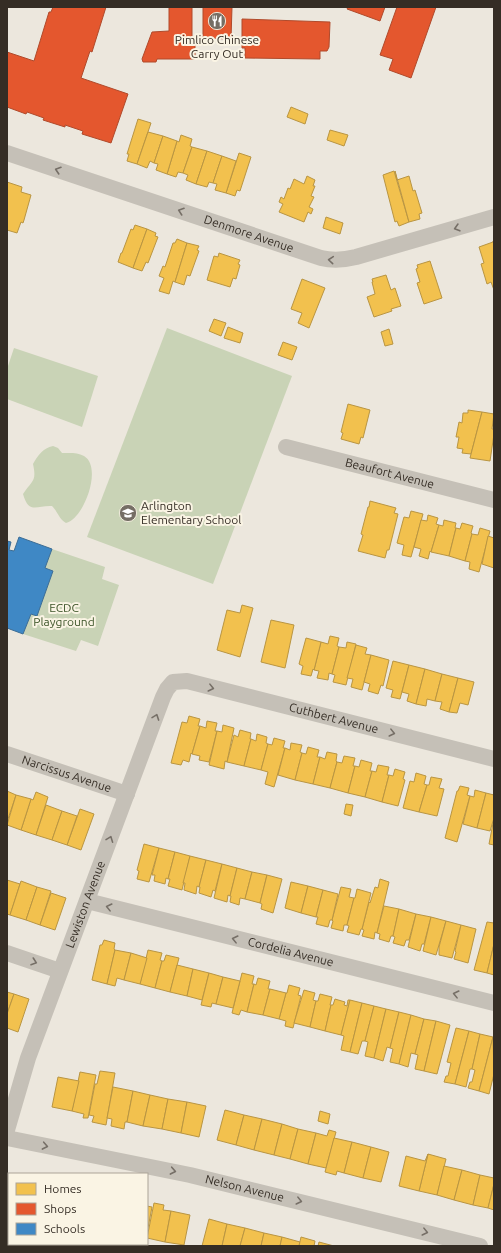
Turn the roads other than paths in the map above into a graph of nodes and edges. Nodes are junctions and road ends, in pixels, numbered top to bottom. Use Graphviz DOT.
graph roads {
  1 [pos="7,153"];
  2 [pos="494,217"];
  3 [pos="286,447"];
  4 [pos="494,500"];
  5 [pos="173,682"];
  6 [pos="7,754"];
  7 [pos="494,759"];
  8 [pos="127,794"];
  9 [pos="87,901"];
  10 [pos="7,953"];
  11 [pos="60,971"];
  12 [pos="494,1003"];
  13 [pos="7,1130"];
  14 [pos="7,1138"];
  15 [pos="480,1246"];
  2 -- 1 [label="street, Denmore Avenue, one-way"];
  3 -- 4 [label="street, Beaufort Avenue"];
  5 -- 7 [label="street, Cuthbert Avenue, one-way"];
  8 -- 5 [label="street, Lewiston Avenue, one-way"];
  6 -- 8 [label="street, Narcissus Avenue"];
  9 -- 8 [label="street, Lewiston Avenue, one-way"];
  9 -- 11 [label="street, Lewiston Avenue"];
  12 -- 9 [label="street, Cordelia Avenue, one-way"];
  10 -- 11 [label="street, one-way"];
  11 -- 13 [label="street, Lewiston Avenue"];
  14 -- 15 [label="street, Nelson Avenue, one-way"];
}
